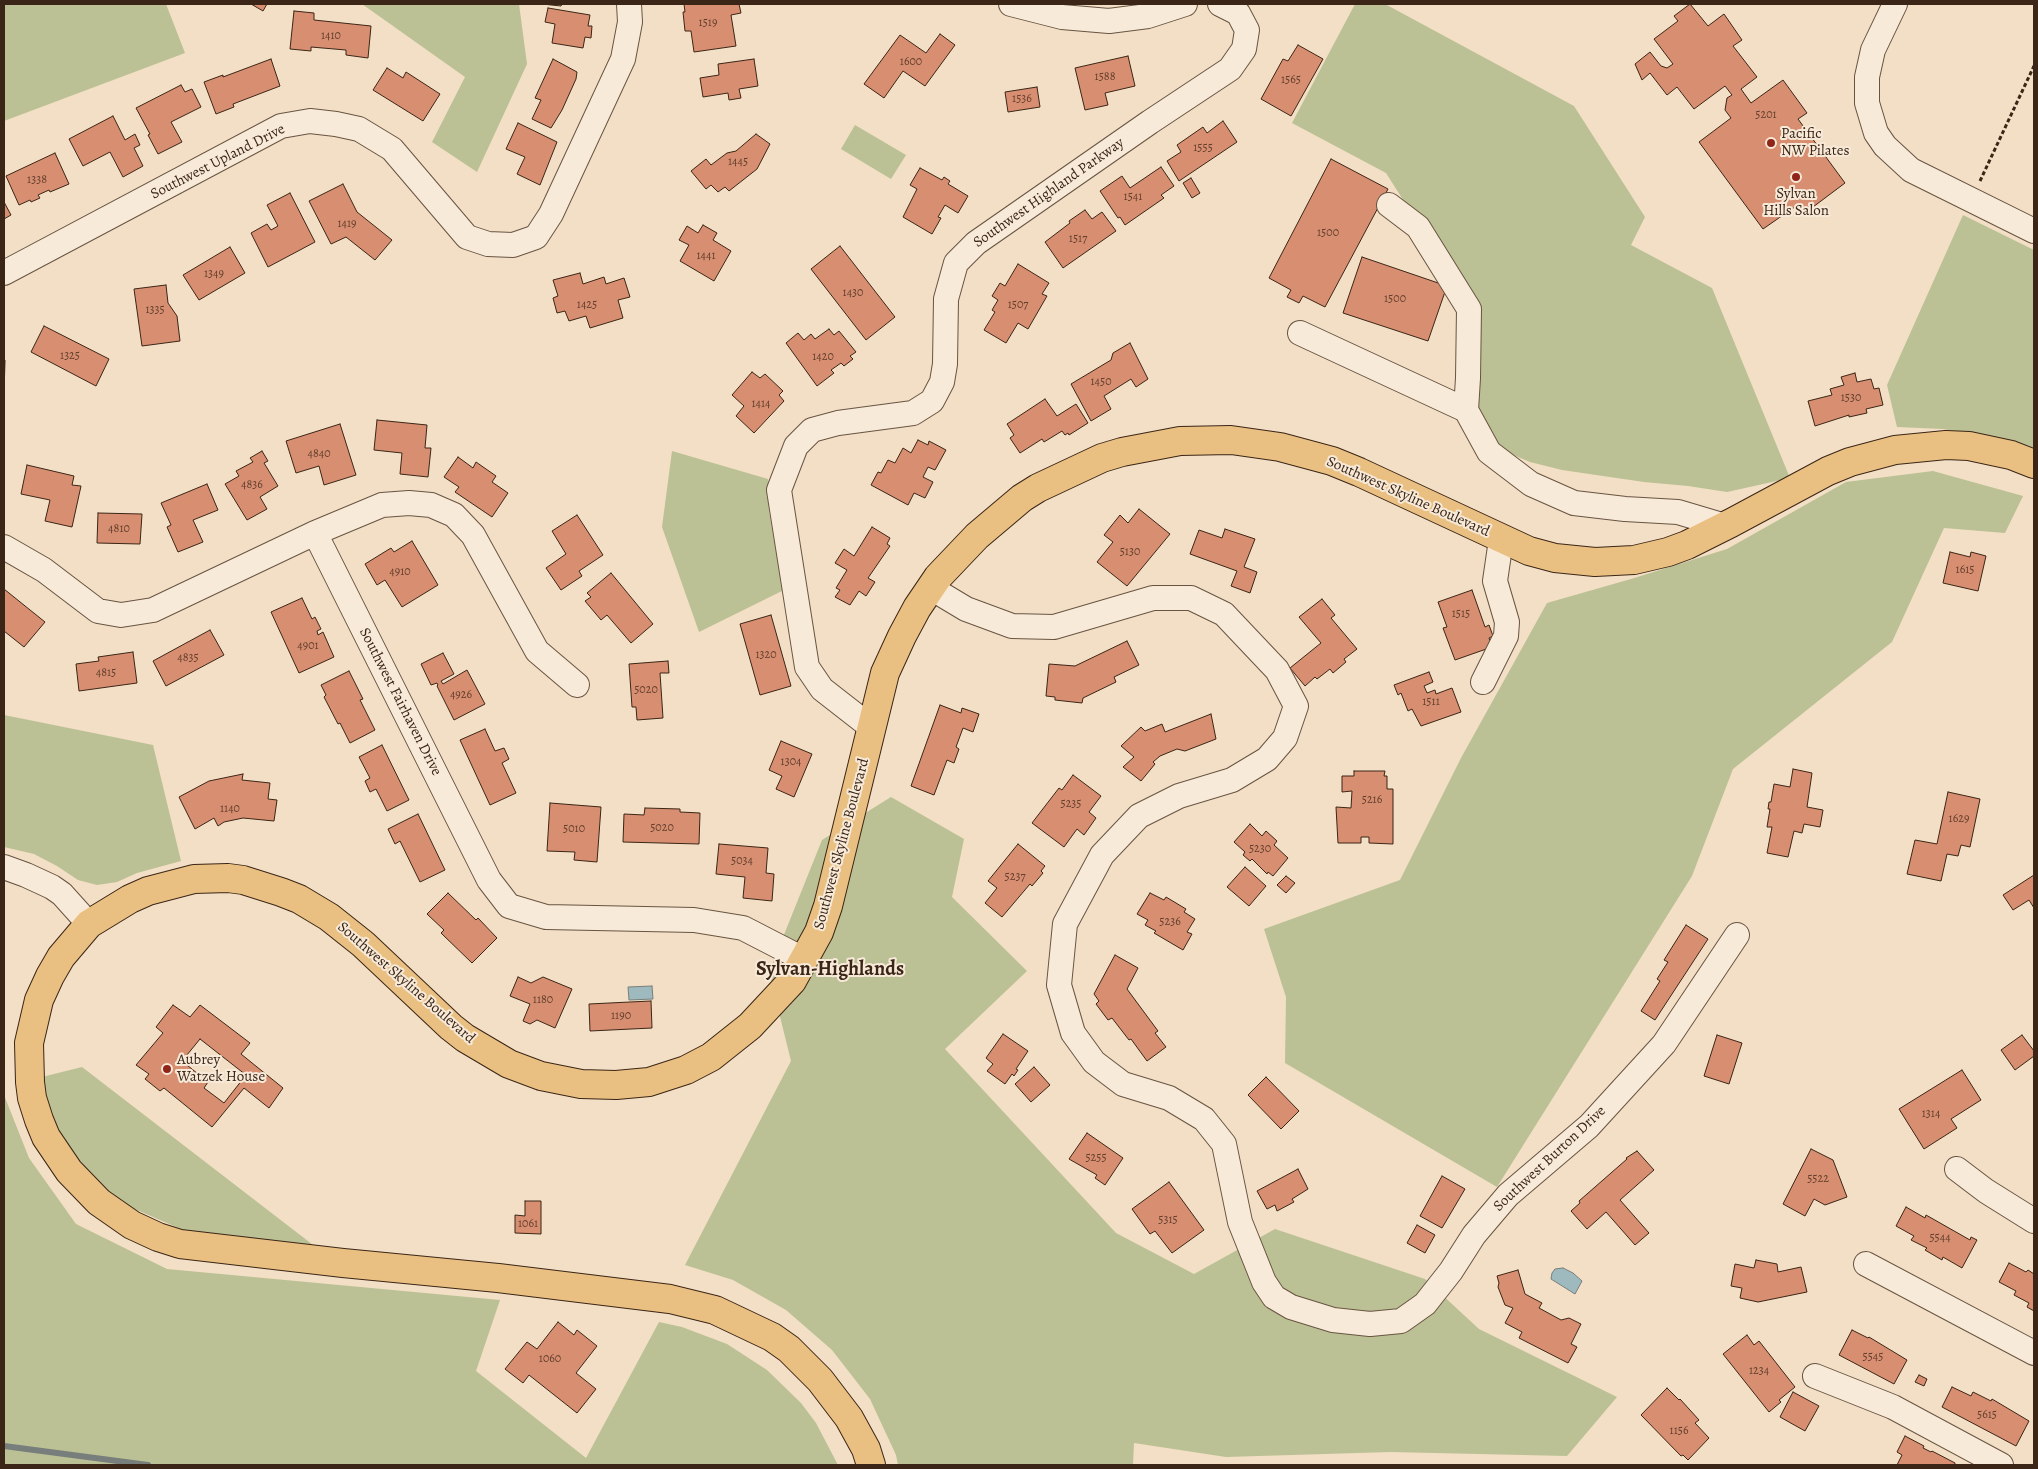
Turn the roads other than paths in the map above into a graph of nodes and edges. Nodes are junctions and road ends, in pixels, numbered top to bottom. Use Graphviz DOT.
graph roads {
  1 [pos="628,4"];
  2 [pos="1011,4"];
  3 [pos="1185,4"];
  4 [pos="1220,4"];
  5 [pos="1895,4"];
  6 [pos="1388,205"];
  7 [pos="2034,231"];
  8 [pos="4,273"];
  9 [pos="1300,334"];
  10 [pos="1466,410"];
  11 [pos="2034,464"];
  12 [pos="1725,526"];
  13 [pos="315,534"];
  14 [pos="1501,540"];
  15 [pos="4,547"];
  16 [pos="930,588"];
  17 [pos="1483,682"];
  18 [pos="577,685"];
  19 [pos="872,728"];
  20 [pos="4,867"];
  21 [pos="89,924"];
  22 [pos="1737,935"];
  23 [pos="805,960"];
  24 [pos="1958,1169"];
  25 [pos="2034,1221"];
  26 [pos="1866,1264"];
  27 [pos="2034,1353"];
  28 [pos="1815,1376"];
  29 [pos="871,1465"];
  30 [pos="2001,1465"];
  1 -- 8 [label="street, Southwest Upland Drive"];
  2 -- 3 [label="street"];
  4 -- 19 [label="street, Southwest Highland Parkway"];
  5 -- 7 [label="street"];
  6 -- 10 [label="street"];
  9 -- 10 [label="street"];
  10 -- 12 [label="street"];
  11 -- 12 [label="main road, Southwest Skyline Boulevard"];
  12 -- 14 [label="main road, Southwest Skyline Boulevard"];
  13 -- 15 [label="street"];
  13 -- 18 [label="street"];
  13 -- 23 [label="street, Southwest Fairhaven Drive"];
  14 -- 16 [label="main road, Southwest Skyline Boulevard"];
  14 -- 17 [label="street"];
  16 -- 19 [label="main road, Southwest Skyline Boulevard"];
  16 -- 22 [label="street, Southwest Burton Drive"];
  19 -- 23 [label="main road, Southwest Skyline Boulevard"];
  20 -- 21 [label="street"];
  21 -- 23 [label="main road, Southwest Skyline Boulevard"];
  21 -- 29 [label="main road, Southwest Skyline Boulevard"];
  24 -- 25 [label="street"];
  26 -- 27 [label="street"];
  28 -- 30 [label="street"];
}
